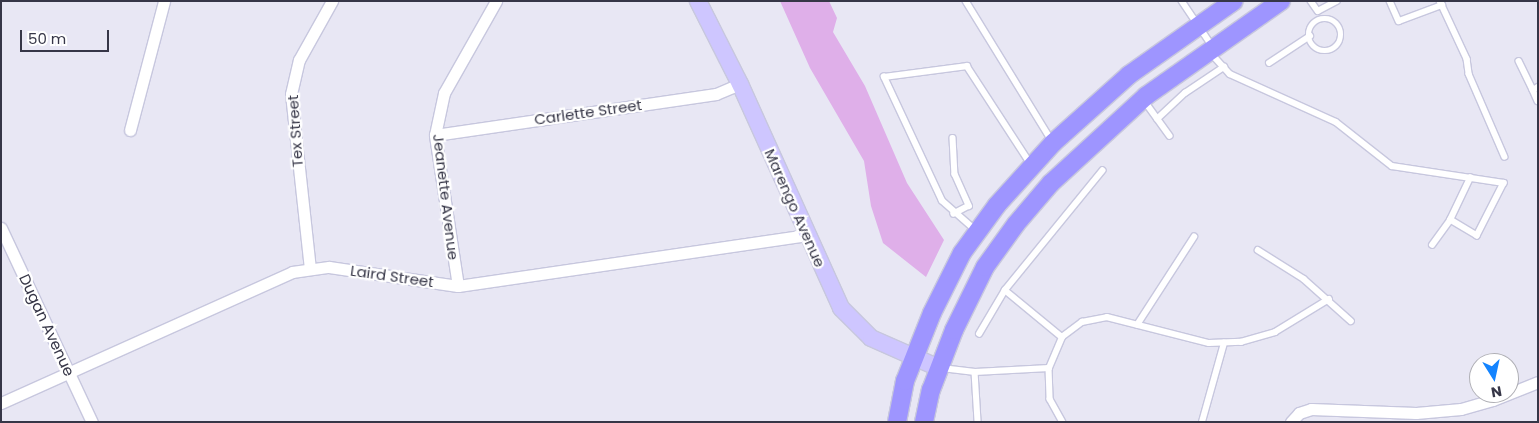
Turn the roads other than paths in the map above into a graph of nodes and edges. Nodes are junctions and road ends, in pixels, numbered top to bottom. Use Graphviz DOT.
graph roads {
  1 [pos="164,1"];
  2 [pos="332,1"];
  3 [pos="496,1"];
  4 [pos="698,1"];
  5 [pos="966,1"];
  6 [pos="1182,1"];
  7 [pos="1234,1"];
  8 [pos="1281,1"];
  9 [pos="1311,1"];
  10 [pos="1337,1"];
  11 [pos="1390,1"];
  12 [pos="1441,3"];
  13 [pos="1318,11"];
  14 [pos="1321,20"];
  15 [pos="1199,24"];
  16 [pos="1310,36"];
  17 [pos="1211,48"];
  18 [pos="1520,61"];
  19 [pos="1269,63"];
  20 [pos="1224,67"];
  21 [pos="740,84"];
  22 [pos="1535,89"];
  23 [pos="1142,99"];
  24 [pos="1538,101"];
  25 [pos="1157,119"];
  26 [pos="130,130"];
  27 [pos="435,135"];
  28 [pos="1170,136"];
  29 [pos="953,138"];
  30 [pos="1053,143"];
  31 [pos="1505,157"];
  32 [pos="1032,166"];
  33 [pos="1102,171"];
  34 [pos="1470,178"];
  35 [pos="954,214"];
  36 [pos="1450,220"];
  37 [pos="1,228"];
  38 [pos="978,232"];
  39 [pos="807,235"];
  40 [pos="1194,237"];
  41 [pos="1432,245"];
  42 [pos="1000,246"];
  43 [pos="1258,250"];
  44 [pos="310,269"];
  45 [pos="458,286"];
  46 [pos="1005,290"];
  47 [pos="1329,299"];
  48 [pos="1351,321"];
  49 [pos="1137,325"];
  50 [pos="979,334"];
  51 [pos="1062,337"];
  52 [pos="1224,343"];
  53 [pos="915,357"];
  54 [pos="940,368"];
  55 [pos="1049,368"];
  56 [pos="975,372"];
  57 [pos="69,373"];
  58 [pos="1538,382"];
  59 [pos="1,403"];
  60 [pos="1377,410"];
  61 [pos="978,421"];
  62 [pos="92,422"];
  63 [pos="897,422"];
  64 [pos="924,422"];
  65 [pos="1064,422"];
  66 [pos="1202,422"];
  67 [pos="1291,422"];
  68 [pos="1376,422"];
  1 -- 26 [label="street"];
  2 -- 44 [label="street, Tex Street"];
  3 -- 27 [label="street, Jeanette Avenue"];
  4 -- 21 [label="street, Marengo Avenue"];
  5 -- 30 [label="lane"];
  6 -- 15 [label="lane"];
  7 -- 15 [label="main road"];
  8 -- 17 [label="main road"];
  9 -- 13 [label="lane"];
  10 -- 13 [label="lane"];
  11 -- 12 [label="lane"];
  12 -- 31 [label="lane"];
  13 -- 14 [label="lane"];
  14 -- 16 [label="lane"];
  14 -- 16 [label="lane"];
  15 -- 17 [label="lane"];
  15 -- 30 [label="main road"];
  16 -- 19 [label="lane"];
  17 -- 20 [label="lane"];
  17 -- 23 [label="main road"];
  18 -- 22 [label="lane"];
  20 -- 25 [label="lane"];
  20 -- 34 [label="lane"];
  21 -- 27 [label="street, Carlette Street"];
  21 -- 39 [label="street, Marengo Avenue"];
  22 -- 24 [label="lane"];
  23 -- 25 [label="lane"];
  23 -- 42 [label="main road"];
  25 -- 28 [label="lane"];
  27 -- 45 [label="street, Jeanette Avenue"];
  29 -- 35 [label="lane"];
  30 -- 32 [label="main road"];
  32 -- 35 [label="lane"];
  32 -- 38 [label="main road"];
  33 -- 46 [label="lane"];
  34 -- 36 [label="lane"];
  34 -- 36 [label="lane"];
  35 -- 38 [label="lane"];
  36 -- 41 [label="lane"];
  37 -- 57 [label="street, Dugan Avenue"];
  38 -- 42 [label="main road"];
  38 -- 53 [label="main road"];
  39 -- 45 [label="street, Laird Street"];
  39 -- 53 [label="street, Marengo Avenue"];
  40 -- 49 [label="lane"];
  42 -- 54 [label="main road"];
  43 -- 47 [label="lane"];
  44 -- 45 [label="street, Laird Street"];
  44 -- 57 [label="street, Laird Street"];
  46 -- 50 [label="lane"];
  46 -- 51 [label="lane"];
  47 -- 48 [label="lane"];
  47 -- 52 [label="lane"];
  49 -- 51 [label="lane"];
  49 -- 52 [label="lane"];
  51 -- 55 [label="lane"];
  52 -- 66 [label="lane"];
  53 -- 54 [label="street, Marengo Avenue"];
  53 -- 63 [label="main road"];
  54 -- 56 [label="lane"];
  54 -- 64 [label="main road"];
  55 -- 56 [label="lane"];
  55 -- 65 [label="lane"];
  56 -- 61 [label="lane"];
  57 -- 59 [label="street, Laird Street"];
  57 -- 62 [label="street, Dugan Avenue"];
  58 -- 60 [label="street"];
  60 -- 67 [label="street"];
  60 -- 68 [label="street"];
}
